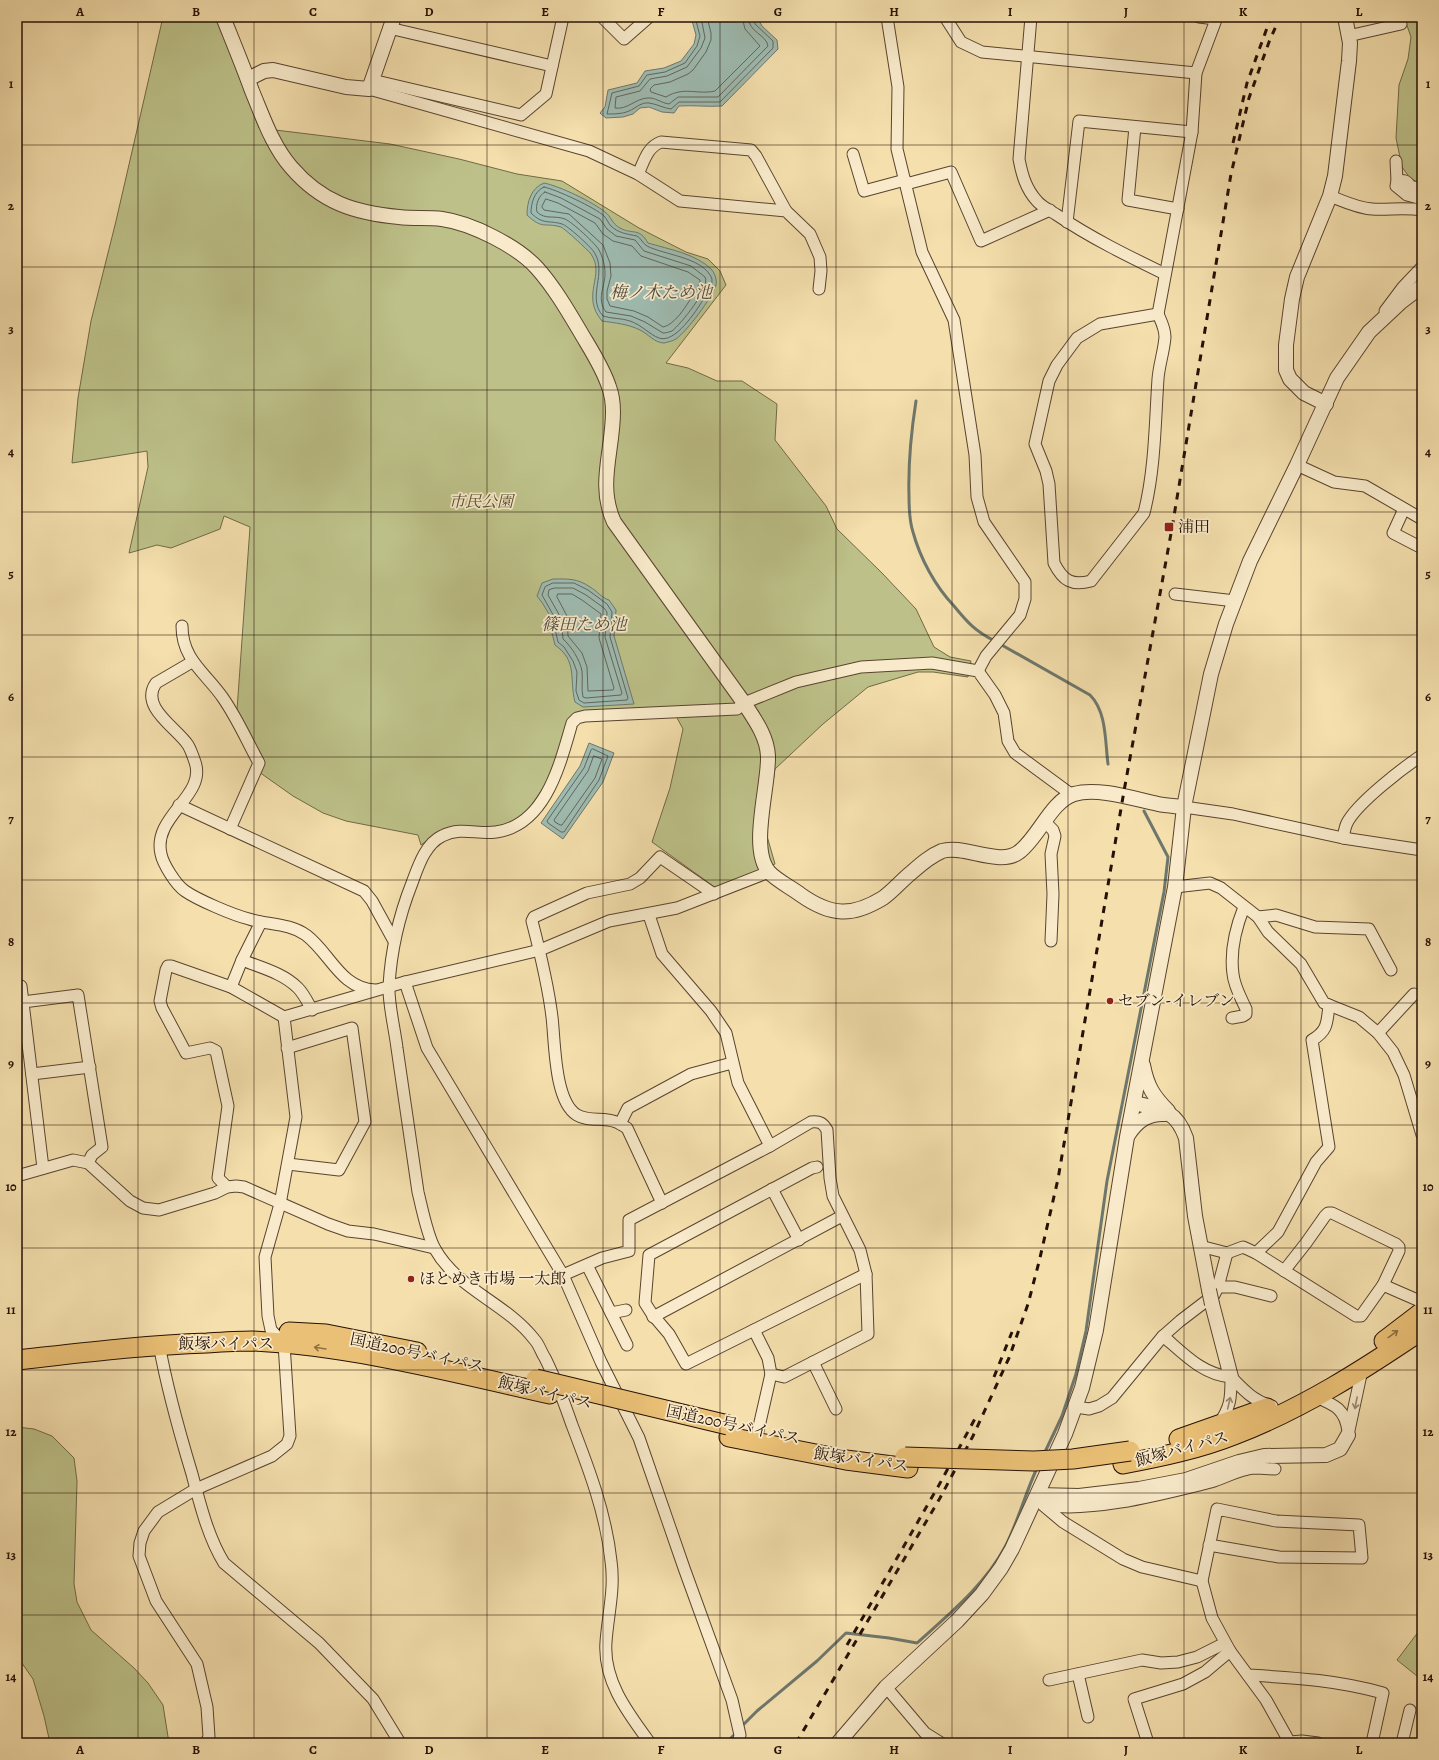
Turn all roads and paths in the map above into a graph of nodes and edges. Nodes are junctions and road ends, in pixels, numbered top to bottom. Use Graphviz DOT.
graph roads {
  1 [pos="223,17"];
  2 [pos="563,17"];
  3 [pos="602,17"];
  4 [pos="649,17"];
  5 [pos="887,17"];
  6 [pos="945,17"];
  7 [pos="1031,17"];
  8 [pos="1199,17"];
  9 [pos="1345,17"];
  10 [pos="1217,18"];
  11 [pos="392,22"];
  12 [pos="1401,24"];
  13 [pos="1348,36"];
  14 [pos="1027,57"];
  15 [pos="552,66"];
  16 [pos="1196,73"];
  17 [pos="248,79"];
  18 [pos="371,84"];
  19 [pos="1135,127"];
  20 [pos="1192,132"];
  21 [pos="853,154"];
  22 [pos="1396,161"];
  23 [pos="638,174"];
  24 [pos="1396,181"];
  25 [pos="906,182"];
  26 [pos="1422,189"];
  27 [pos="1330,196"];
  28 [pos="1422,199"];
  29 [pos="1178,209"];
  30 [pos="1050,210"];
  31 [pos="1422,210"];
  32 [pos="786,211"];
  33 [pos="1067,222"];
  34 [pos="1422,267"];
  35 [pos="1165,274"];
  36 [pos="1422,286"];
  37 [pos="819,289"];
  38 [pos="1158,314"];
  39 [pos="1369,332"];
  40 [pos="1326,404"];
  41 [pos="1297,465"];
  42 [pos="1404,509"];
  43 [pos="1422,519"];
  44 [pos="1422,548"];
  45 [pos="1175,594"];
  46 [pos="1235,601"];
  47 [pos="182,626"];
  48 [pos="192,662"];
  49 [pos="978,671"];
  50 [pos="744,704"];
  51 [pos="1422,755"];
  52 [pos="1072,794"];
  53 [pos="179,805"];
  54 [pos="1184,807"];
  55 [pos="1045,822"];
  56 [pos="230,829"];
  57 [pos="1343,838"];
  58 [pos="1422,850"];
  59 [pos="769,872"];
  60 [pos="1175,888"];
  61 [pos="714,894"];
  62 [pos="1244,907"];
  63 [pos="650,914"];
  64 [pos="1258,917"];
  65 [pos="261,922"];
  66 [pos="394,941"];
  67 [pos="1052,941"];
  68 [pos="540,950"];
  69 [pos="242,960"];
  70 [pos="1392,970"];
  71 [pos="405,982"];
  72 [pos="17,987"];
  73 [pos="231,987"];
  74 [pos="384,989"];
  75 [pos="1414,994"];
  76 [pos="22,1002"];
  77 [pos="1330,1005"];
  78 [pos="312,1010"];
  79 [pos="284,1017"];
  80 [pos="1232,1018"];
  81 [pos="1378,1033"];
  82 [pos="287,1048"];
  83 [pos="1142,1061"];
  84 [pos="732,1063"];
  85 [pos="90,1067"];
  86 [pos="32,1074"];
  87 [pos="1134,1103"];
  88 [pos="1171,1114"];
  89 [pos="620,1124"];
  90 [pos="1422,1135"];
  91 [pos="1127,1137"];
  92 [pos="770,1146"];
  93 [pos="88,1163"];
  94 [pos="288,1164"];
  95 [pos="43,1168"];
  96 [pos="817,1168"];
  97 [pos="17,1176"];
  98 [pos="227,1187"];
  99 [pos="772,1189"];
  100 [pos="662,1202"];
  101 [pos="280,1204"];
  102 [pos="842,1216"];
  103 [pos="799,1240"];
  104 [pos="1200,1246"];
  105 [pos="434,1248"];
  106 [pos="1227,1253"];
  107 [pos="1256,1253"];
  108 [pos="587,1264"];
  109 [pos="1284,1271"];
  110 [pos="866,1274"];
  111 [pos="563,1275"];
  112 [pos="1383,1285"];
  113 [pos="1213,1294"];
  114 [pos="1271,1296"];
  115 [pos="1422,1302"];
  116 [pos="626,1310"];
  117 [pos="1422,1312"];
  118 [pos="611,1313"];
  119 [pos="653,1317"];
  120 [pos="271,1330"];
  121 [pos="754,1330"];
  122 [pos="1422,1330"];
  123 [pos="1163,1336"];
  124 [pos="159,1344"];
  125 [pos="284,1344"];
  126 [pos="627,1345"];
  127 [pos="17,1349"];
  128 [pos="17,1360"];
  129 [pos="813,1362"];
  130 [pos="1362,1370"];
  131 [pos="771,1374"];
  132 [pos="1231,1377"];
  133 [pos="1316,1397"];
  134 [pos="1272,1406"];
  135 [pos="1076,1407"];
  136 [pos="836,1409"];
  137 [pos="1217,1427"];
  138 [pos="729,1431"];
  139 [pos="758,1431"];
  140 [pos="1348,1435"];
  141 [pos="1126,1458"];
  142 [pos="907,1463"];
  143 [pos="1275,1469"];
  144 [pos="196,1489"];
  145 [pos="1039,1500"];
  146 [pos="1209,1545"];
  147 [pos="1202,1581"];
  148 [pos="1227,1647"];
  149 [pos="1078,1674"];
  150 [pos="1248,1675"];
  151 [pos="1049,1680"];
  152 [pos="886,1687"];
  153 [pos="1410,1710"];
  154 [pos="1088,1717"];
  155 [pos="206,1743"];
  156 [pos="400,1743"];
  157 [pos="650,1743"];
  158 [pos="738,1743"];
  159 [pos="838,1743"];
  160 [pos="941,1743"];
  161 [pos="1148,1743"];
  162 [pos="1290,1743"];
  163 [pos="1318,1743"];
  164 [pos="1372,1743"];
  165 [pos="1402,1743"];
  1 -- 17 [label="street"];
  2 -- 15 [label="street"];
  3 -- 4 [label="street"];
  5 -- 25 [label="street"];
  6 -- 14 [label="street"];
  7 -- 14 [label="street"];
  8 -- 10 [label="street"];
  9 -- 13 [label="street"];
  10 -- 16 [label="street"];
  11 -- 15 [label="street"];
  11 -- 18 [label="street"];
  12 -- 13 [label="street"];
  13 -- 27 [label="street"];
  14 -- 16 [label="street"];
  14 -- 30 [label="street"];
  15 -- 18 [label="street"];
  16 -- 20 [label="street"];
  17 -- 18 [label="street"];
  17 -- 50 [label="street"];
  18 -- 23 [label="street"];
  19 -- 20 [label="street"];
  19 -- 29 [label="street"];
  19 -- 33 [label="street"];
  20 -- 29 [label="street"];
  21 -- 25 [label="street"];
  22 -- 24 [label="street"];
  23 -- 32 [label="street"];
  23 -- 32 [label="street"];
  24 -- 26 [label="street"];
  24 -- 28 [label="street"];
  25 -- 30 [label="street"];
  25 -- 49 [label="street"];
  27 -- 31 [label="street"];
  27 -- 40 [label="street"];
  29 -- 35 [label="street"];
  30 -- 33 [label="street"];
  32 -- 37 [label="street"];
  33 -- 35 [label="street"];
  34 -- 39 [label="street"];
  35 -- 38 [label="street"];
  36 -- 39 [label="street"];
  38 -- 38 [label="street"];
  39 -- 40 [label="street"];
  40 -- 41 [label="street"];
  41 -- 42 [label="street"];
  41 -- 46 [label="street"];
  42 -- 43 [label="street"];
  42 -- 44 [label="street"];
  45 -- 46 [label="street"];
  46 -- 54 [label="street"];
  47 -- 48 [label="street"];
  48 -- 53 [label="street"];
  48 -- 56 [label="street"];
  49 -- 50 [label="street"];
  49 -- 52 [label="street"];
  50 -- 59 [label="street"];
  50 -- 66 [label="street"];
  51 -- 57 [label="street"];
  52 -- 54 [label="street"];
  52 -- 55 [label="street"];
  53 -- 56 [label="street"];
  53 -- 65 [label="street"];
  54 -- 57 [label="street"];
  54 -- 60 [label="street"];
  55 -- 59 [label="street"];
  55 -- 67 [label="street"];
  56 -- 66 [label="street"];
  57 -- 58 [label="street"];
  59 -- 61 [label="street"];
  60 -- 62 [label="street"];
  60 -- 83 [label="street"];
  61 -- 63 [label="street"];
  61 -- 68 [label="street"];
  62 -- 64 [label="street"];
  62 -- 80 [label="street"];
  63 -- 68 [label="street"];
  63 -- 84 [label="street"];
  64 -- 70 [label="street"];
  64 -- 77 [label="street"];
  65 -- 69 [label="street"];
  65 -- 74 [label="street"];
  66 -- 74 [label="street"];
  68 -- 71 [label="street"];
  68 -- 89 [label="street"];
  69 -- 73 [label="street"];
  69 -- 78 [label="street"];
  71 -- 74 [label="street"];
  71 -- 111 [label="street"];
  72 -- 76 [label="street"];
  73 -- 79 [label="street"];
  73 -- 98 [label="street"];
  74 -- 78 [label="street"];
  74 -- 105 [label="street"];
  75 -- 81 [label="street"];
  76 -- 85 [label="street"];
  76 -- 86 [label="street"];
  77 -- 81 [label="street"];
  77 -- 107 [label="street"];
  78 -- 79 [label="street"];
  79 -- 82 [label="street"];
  81 -- 90 [label="street"];
  82 -- 94 [label="street"];
  82 -- 94 [label="street"];
  83 -- 87 [label="street"];
  83 -- 88 [label="street"];
  84 -- 89 [label="street"];
  84 -- 92 [label="street"];
  85 -- 86 [label="street"];
  85 -- 93 [label="street"];
  86 -- 95 [label="street"];
  87 -- 88 [label="street"];
  87 -- 91 [label="street"];
  88 -- 91 [label="street"];
  88 -- 104 [label="street"];
  89 -- 100 [label="street"];
  91 -- 135 [label="street"];
  92 -- 100 [label="street"];
  92 -- 102 [label="street"];
  93 -- 95 [label="street"];
  93 -- 98 [label="street"];
  94 -- 101 [label="street"];
  95 -- 97 [label="street"];
  96 -- 99 [label="street"];
  98 -- 101 [label="street"];
  99 -- 103 [label="street"];
  99 -- 119 [label="street"];
  100 -- 108 [label="street"];
  101 -- 105 [label="street"];
  101 -- 120 [label="street"];
  102 -- 103 [label="street"];
  102 -- 110 [label="street"];
  103 -- 119 [label="street"];
  104 -- 106 [label="street"];
  104 -- 113 [label="street"];
  105 -- 157 [label="street"];
  106 -- 107 [label="street"];
  106 -- 113 [label="street"];
  107 -- 109 [label="street"];
  108 -- 111 [label="street"];
  108 -- 118 [label="street"];
  109 -- 112 [label="street"];
  109 -- 112 [label="street"];
  110 -- 121 [label="street"];
  110 -- 129 [label="street"];
  111 -- 158 [label="street"];
  112 -- 115 [label="street"];
  113 -- 114 [label="street"];
  113 -- 123 [label="street"];
  113 -- 132 [label="street"];
  116 -- 118 [label="street"];
  134 -- 117 [label="highway, 国道200号バイパス, one-way"];
  118 -- 126 [label="street"];
  119 -- 121 [label="street"];
  120 -- 125 [label="street"];
  120 -- 127 [label="highway, 国道200号バイパス"];
  120 -- 138 [label="highway, 国道200号バイパス, bridge"];
  121 -- 131 [label="street"];
  122 -- 130 [label="highway, 飯塚バイパス"];
  123 -- 132 [label="street"];
  123 -- 135 [label="street"];
  124 -- 125 [label="highway, 飯塚バイパス"];
  124 -- 128 [label="highway, 飯塚バイパス"];
  124 -- 144 [label="street"];
  138 -- 125 [label="highway, 飯塚バイパス, one-way"];
  125 -- 144 [label="street"];
  129 -- 131 [label="street"];
  129 -- 136 [label="street"];
  130 -- 133 [label="highway, 飯塚バイパス"];
  130 -- 140 [label="street, one-way"];
  131 -- 139 [label="street"];
  132 -- 134 [label="street"];
  137 -- 132 [label="street, one-way"];
  133 -- 140 [label="street"];
  133 -- 141 [label="highway, 飯塚バイパス"];
  134 -- 137 [label="highway, 国道200号バイパス"];
  135 -- 145 [label="street"];
  137 -- 141 [label="highway, 国道200号バイパス"];
  138 -- 139 [label="highway, 国道200号バイパス"];
  138 -- 142 [label="highway, 飯塚バイパス"];
  139 -- 142 [label="highway, 国道200号バイパス"];
  140 -- 145 [label="street"];
  141 -- 142 [label="highway, 国道200号バイパス, bridge"];
  143 -- 145 [label="street"];
  144 -- 155 [label="street"];
  144 -- 156 [label="street"];
  145 -- 147 [label="street"];
  145 -- 152 [label="street"];
  146 -- 146 [label="street"];
  146 -- 147 [label="street"];
  147 -- 148 [label="street"];
  148 -- 149 [label="street"];
  148 -- 150 [label="street"];
  148 -- 161 [label="street"];
  149 -- 151 [label="street"];
  149 -- 154 [label="street"];
  150 -- 162 [label="street"];
  150 -- 164 [label="street"];
  152 -- 159 [label="street"];
  152 -- 160 [label="street"];
  153 -- 165 [label="street"];
  162 -- 163 [label="street"];
}
